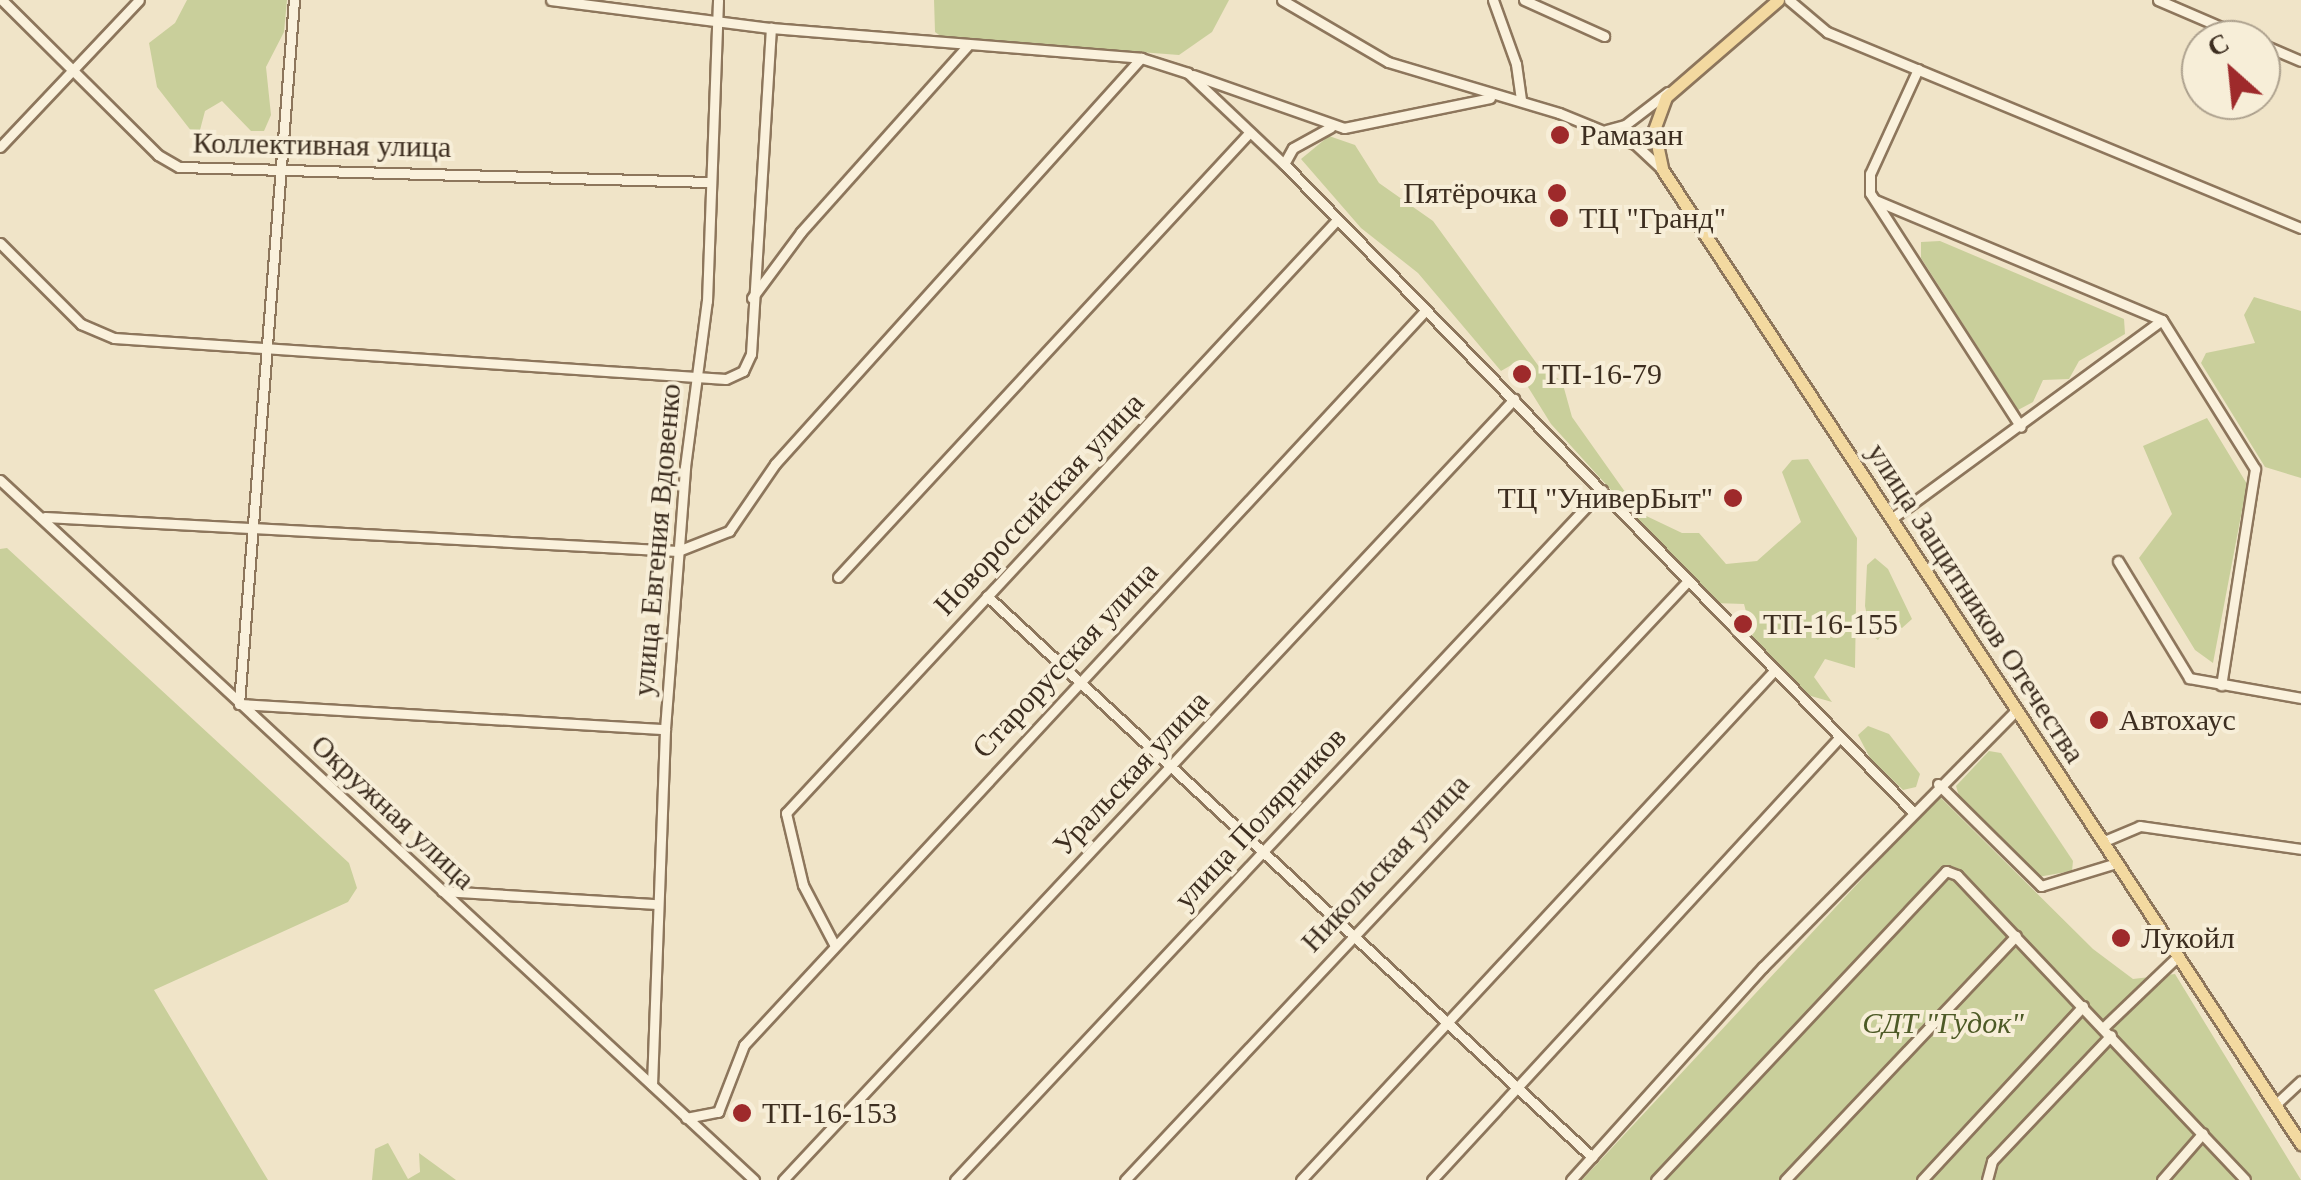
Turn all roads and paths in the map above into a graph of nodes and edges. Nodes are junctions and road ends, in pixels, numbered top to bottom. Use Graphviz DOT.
graph roads {
  1 [pos="2,0"];
  2 [pos="139,0"];
  3 [pos="294,0"];
  4 [pos="551,0"];
  5 [pos="718,0"];
  6 [pos="1282,0"];
  7 [pos="1493,0"];
  8 [pos="1524,0"];
  9 [pos="1778,0"];
  10 [pos="1789,0"];
  11 [pos="2158,0"];
  12 [pos="717,19"];
  13 [pos="2204,20"];
  14 [pos="771,28"];
  15 [pos="1604,36"];
  16 [pos="968,45"];
  17 [pos="1141,58"];
  18 [pos="1918,69"];
  19 [pos="75,70"];
  20 [pos="1188,73"];
  21 [pos="1676,86"];
  22 [pos="1498,96"];
  23 [pos="1521,101"];
  24 [pos="1332,126"];
  25 [pos="1598,129"];
  26 [pos="1250,132"];
  27 [pos="0,147"];
  28 [pos="1284,164"];
  29 [pos="278,168"];
  30 [pos="1662,169"];
  31 [pos="708,182"];
  32 [pos="1875,200"];
  33 [pos="1336,221"];
  34 [pos="2301,228"];
  35 [pos="0,243"];
  36 [pos="751,299"];
  37 [pos="1425,312"];
  38 [pos="2162,320"];
  39 [pos="265,348"];
  40 [pos="697,377"];
  41 [pos="1514,399"];
  42 [pos="2021,427"];
  43 [pos="1,482"];
  44 [pos="1602,490"];
  45 [pos="45,518"];
  46 [pos="1892,520"];
  47 [pos="250,526"];
  48 [pos="678,552"];
  49 [pos="2118,561"];
  50 [pos="838,577"];
  51 [pos="1686,584"];
  52 [pos="987,596"];
  53 [pos="1772,673"];
  54 [pos="1078,681"];
  55 [pos="2221,685"];
  56 [pos="2301,698"];
  57 [pos="239,704"];
  58 [pos="2016,710"];
  59 [pos="664,729"];
  60 [pos="1839,738"];
  61 [pos="1171,767"];
  62 [pos="1938,784"];
  63 [pos="1912,811"];
  64 [pos="2102,842"];
  65 [pos="2301,848"];
  66 [pos="1263,852"];
  67 [pos="2116,863"];
  68 [pos="442,891"];
  69 [pos="657,904"];
  70 [pos="1353,934"];
  71 [pos="2016,936"];
  72 [pos="835,946"];
  73 [pos="2177,957"];
  74 [pos="2083,1006"];
  75 [pos="1446,1021"];
  76 [pos="2108,1031"];
  77 [pos="2301,1081"];
  78 [pos="652,1085"];
  79 [pos="1517,1088"];
  80 [pos="2275,1105"];
  81 [pos="686,1118"];
  82 [pos="2202,1133"];
  83 [pos="2301,1144"];
  84 [pos="1592,1157"];
  85 [pos="754,1180"];
  86 [pos="783,1180"];
  87 [pos="956,1180"];
  88 [pos="1125,1180"];
  89 [pos="1301,1180"];
  90 [pos="1432,1180"];
  91 [pos="1571,1180"];
  92 [pos="1656,1180"];
  93 [pos="1786,1180"];
  94 [pos="1922,1180"];
  95 [pos="1987,1180"];
  96 [pos="2162,1180"];
  97 [pos="2245,1180"];
  1 -- 19 [label="street, Коллективная улица"];
  2 -- 19 [label="street"];
  3 -- 29 [label="street"];
  4 -- 12 [label="street"];
  5 -- 12 [label="street, улица Евгения Вдовенко"];
  6 -- 22 [label="street"];
  7 -- 23 [label="street"];
  8 -- 15 [label="street"];
  9 -- 21 [label="main road"];
  10 -- 18 [label="street"];
  11 -- 13 [label="street"];
  12 -- 14 [label="street"];
  12 -- 31 [label="street, улица Евгения Вдовенко"];
  14 -- 16 [label="street"];
  14 -- 36 [label="street"];
  16 -- 17 [label="street"];
  16 -- 36 [label="street"];
  17 -- 20 [label="street"];
  17 -- 48 [label="street"];
  18 -- 32 [label="street"];
  18 -- 34 [label="street"];
  19 -- 27 [label="street"];
  19 -- 29 [label="street, Коллективная улица"];
  20 -- 24 [label="street"];
  20 -- 26 [label="street"];
  21 -- 25 [label="street"];
  21 -- 30 [label="main road, улица Защитников Отечества"];
  22 -- 23 [label="street"];
  22 -- 24 [label="street"];
  23 -- 25 [label="street"];
  24 -- 28 [label="street"];
  25 -- 30 [label="street"];
  26 -- 28 [label="street"];
  26 -- 50 [label="street"];
  28 -- 33 [label="street"];
  29 -- 31 [label="street, Коллективная улица"];
  29 -- 39 [label="street"];
  30 -- 46 [label="main road, улица Защитников Отечества"];
  31 -- 40 [label="street, улица Евгения Вдовенко"];
  32 -- 38 [label="street"];
  32 -- 42 [label="street"];
  33 -- 37 [label="street"];
  33 -- 52 [label="street, Новороссийская улица"];
  35 -- 39 [label="street"];
  36 -- 40 [label="street"];
  37 -- 41 [label="street"];
  37 -- 54 [label="street, Старорусская улица"];
  38 -- 42 [label="street"];
  38 -- 55 [label="street"];
  39 -- 40 [label="street"];
  39 -- 47 [label="street"];
  40 -- 48 [label="street, улица Евгения Вдовенко"];
  41 -- 44 [label="street"];
  41 -- 61 [label="street, Уральская улица"];
  42 -- 46 [label="street"];
  43 -- 45 [label="street, Окружная улица"];
  44 -- 51 [label="street"];
  44 -- 66 [label="street, улица Полярников"];
  45 -- 47 [label="street"];
  45 -- 57 [label="street, Окружная улица"];
  46 -- 58 [label="main road, улица Защитников Отечества"];
  47 -- 48 [label="street"];
  47 -- 57 [label="street"];
  48 -- 59 [label="street, улица Евгения Вдовенко"];
  49 -- 55 [label="street"];
  51 -- 53 [label="street"];
  51 -- 70 [label="street, Никольская улица"];
  52 -- 54 [label="street"];
  52 -- 72 [label="street, Новороссийская улица"];
  53 -- 60 [label="street"];
  53 -- 75 [label="street"];
  54 -- 61 [label="street"];
  54 -- 72 [label="street, Старорусская улица"];
  55 -- 56 [label="street"];
  57 -- 59 [label="street"];
  57 -- 68 [label="street, Окружная улица"];
  58 -- 62 [label="street"];
  58 -- 64 [label="main road, улица Защитников Отечества"];
  59 -- 69 [label="street, улица Евгения Вдовенко"];
  60 -- 63 [label="street"];
  60 -- 79 [label="street"];
  61 -- 66 [label="street"];
  61 -- 86 [label="street, Уральская улица"];
  62 -- 63 [label="street"];
  62 -- 67 [label="street"];
  63 -- 84 [label="street"];
  64 -- 65 [label="street"];
  64 -- 67 [label="main road, улица Защитников Отечества"];
  66 -- 70 [label="street"];
  66 -- 87 [label="street, улица Полярников"];
  67 -- 73 [label="main road, улица Защитников Отечества"];
  68 -- 69 [label="street"];
  68 -- 78 [label="street, Окружная улица"];
  69 -- 78 [label="street, улица Евгения Вдовенко"];
  70 -- 75 [label="street"];
  70 -- 88 [label="street, Никольская улица"];
  71 -- 74 [label="street"];
  71 -- 92 [label="street"];
  71 -- 93 [label="street"];
  72 -- 81 [label="street, Старорусская улица"];
  73 -- 76 [label="street"];
  73 -- 80 [label="main road, улица Защитников Отечества"];
  74 -- 76 [label="street"];
  74 -- 94 [label="street"];
  75 -- 79 [label="street"];
  75 -- 89 [label="street"];
  76 -- 82 [label="street"];
  76 -- 95 [label="street"];
  77 -- 80 [label="street"];
  78 -- 81 [label="street, Окружная улица"];
  79 -- 84 [label="street"];
  79 -- 90 [label="street"];
  80 -- 83 [label="main road, улица Защитников Отечества"];
  81 -- 85 [label="street, Окружная улица"];
  82 -- 96 [label="street"];
  82 -- 97 [label="street"];
  84 -- 91 [label="street"];
}
